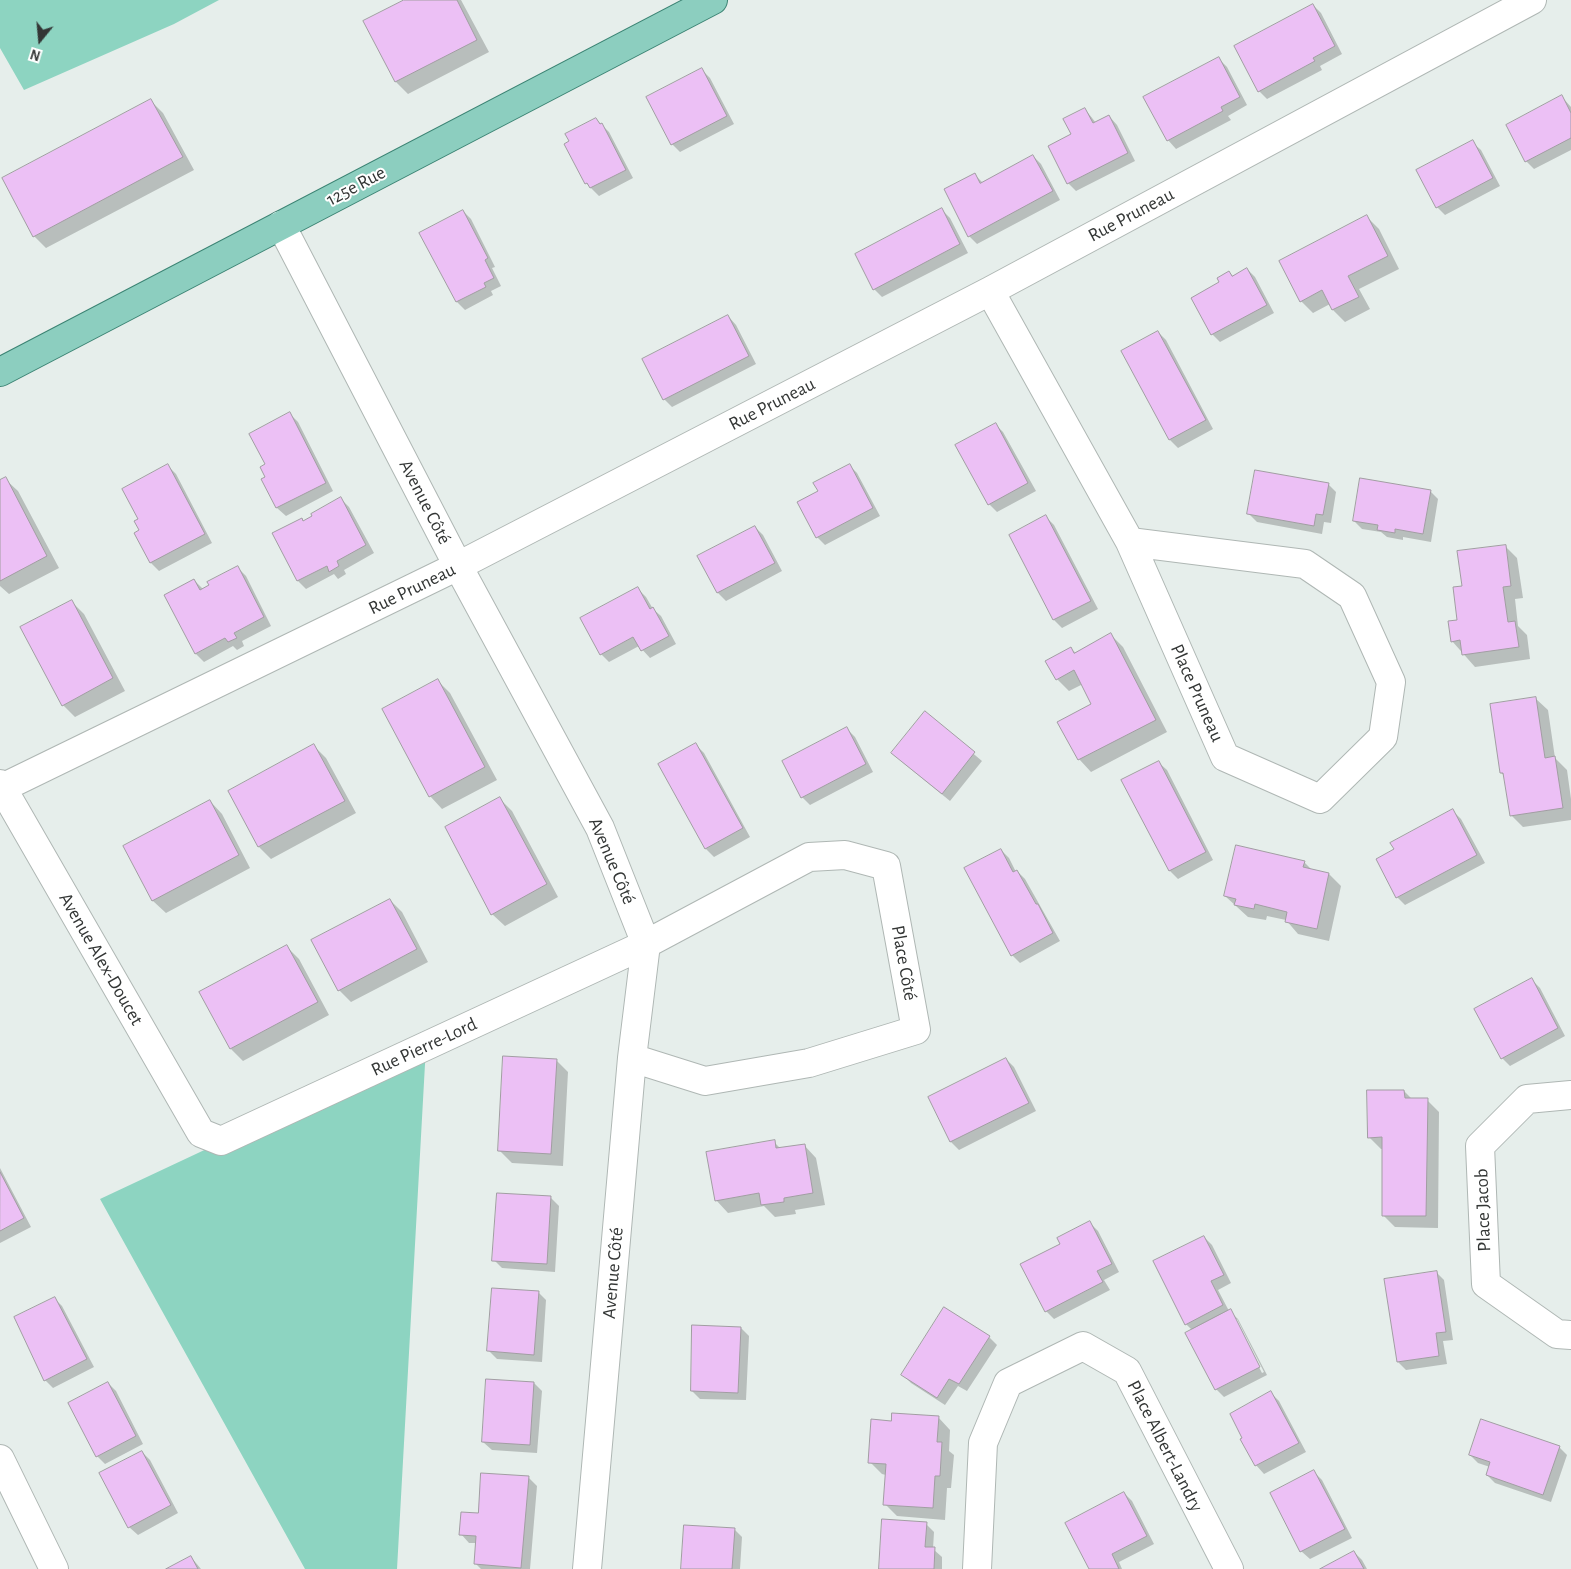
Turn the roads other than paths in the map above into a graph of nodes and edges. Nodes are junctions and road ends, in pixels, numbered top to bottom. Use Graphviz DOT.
graph roads {
  1 [pos="713,0"];
  2 [pos="1532,0"];
  3 [pos="281,225"];
  4 [pos="990,291"];
  5 [pos="0,372"];
  6 [pos="1130,542"];
  7 [pos="458,566"];
  8 [pos="1,786"];
  9 [pos="646,944"];
  10 [pos="632,1058"];
  11 [pos="1571,1095"];
  12 [pos="201,1133"];
  13 [pos="1571,1335"];
  14 [pos="0,1459"];
  15 [pos="54,1569"];
  16 [pos="587,1569"];
  17 [pos="978,1569"];
  18 [pos="1229,1569"];
  1 -- 3 [label="main road, 125e Rue"];
  2 -- 4 [label="street, Rue Pruneau"];
  3 -- 5 [label="main road, 125e Rue"];
  3 -- 7 [label="street, Avenue Côté"];
  4 -- 6 [label="street, Place Pruneau"];
  4 -- 7 [label="street, Rue Pruneau"];
  6 -- 6 [label="street, Place Pruneau"];
  7 -- 8 [label="street, Rue Pruneau"];
  7 -- 9 [label="street, Avenue Côté"];
  8 -- 12 [label="street, Avenue Alex-Doucet"];
  9 -- 10 [label="street, Avenue Côté"];
  9 -- 10 [label="street, Place Côté"];
  9 -- 12 [label="street, Rue Pierre-Lord"];
  10 -- 16 [label="street, Avenue Côté"];
  11 -- 13 [label="street, Place Jacob"];
  14 -- 15 [label="street"];
  17 -- 18 [label="street, Place Albert-Landry"];
}
